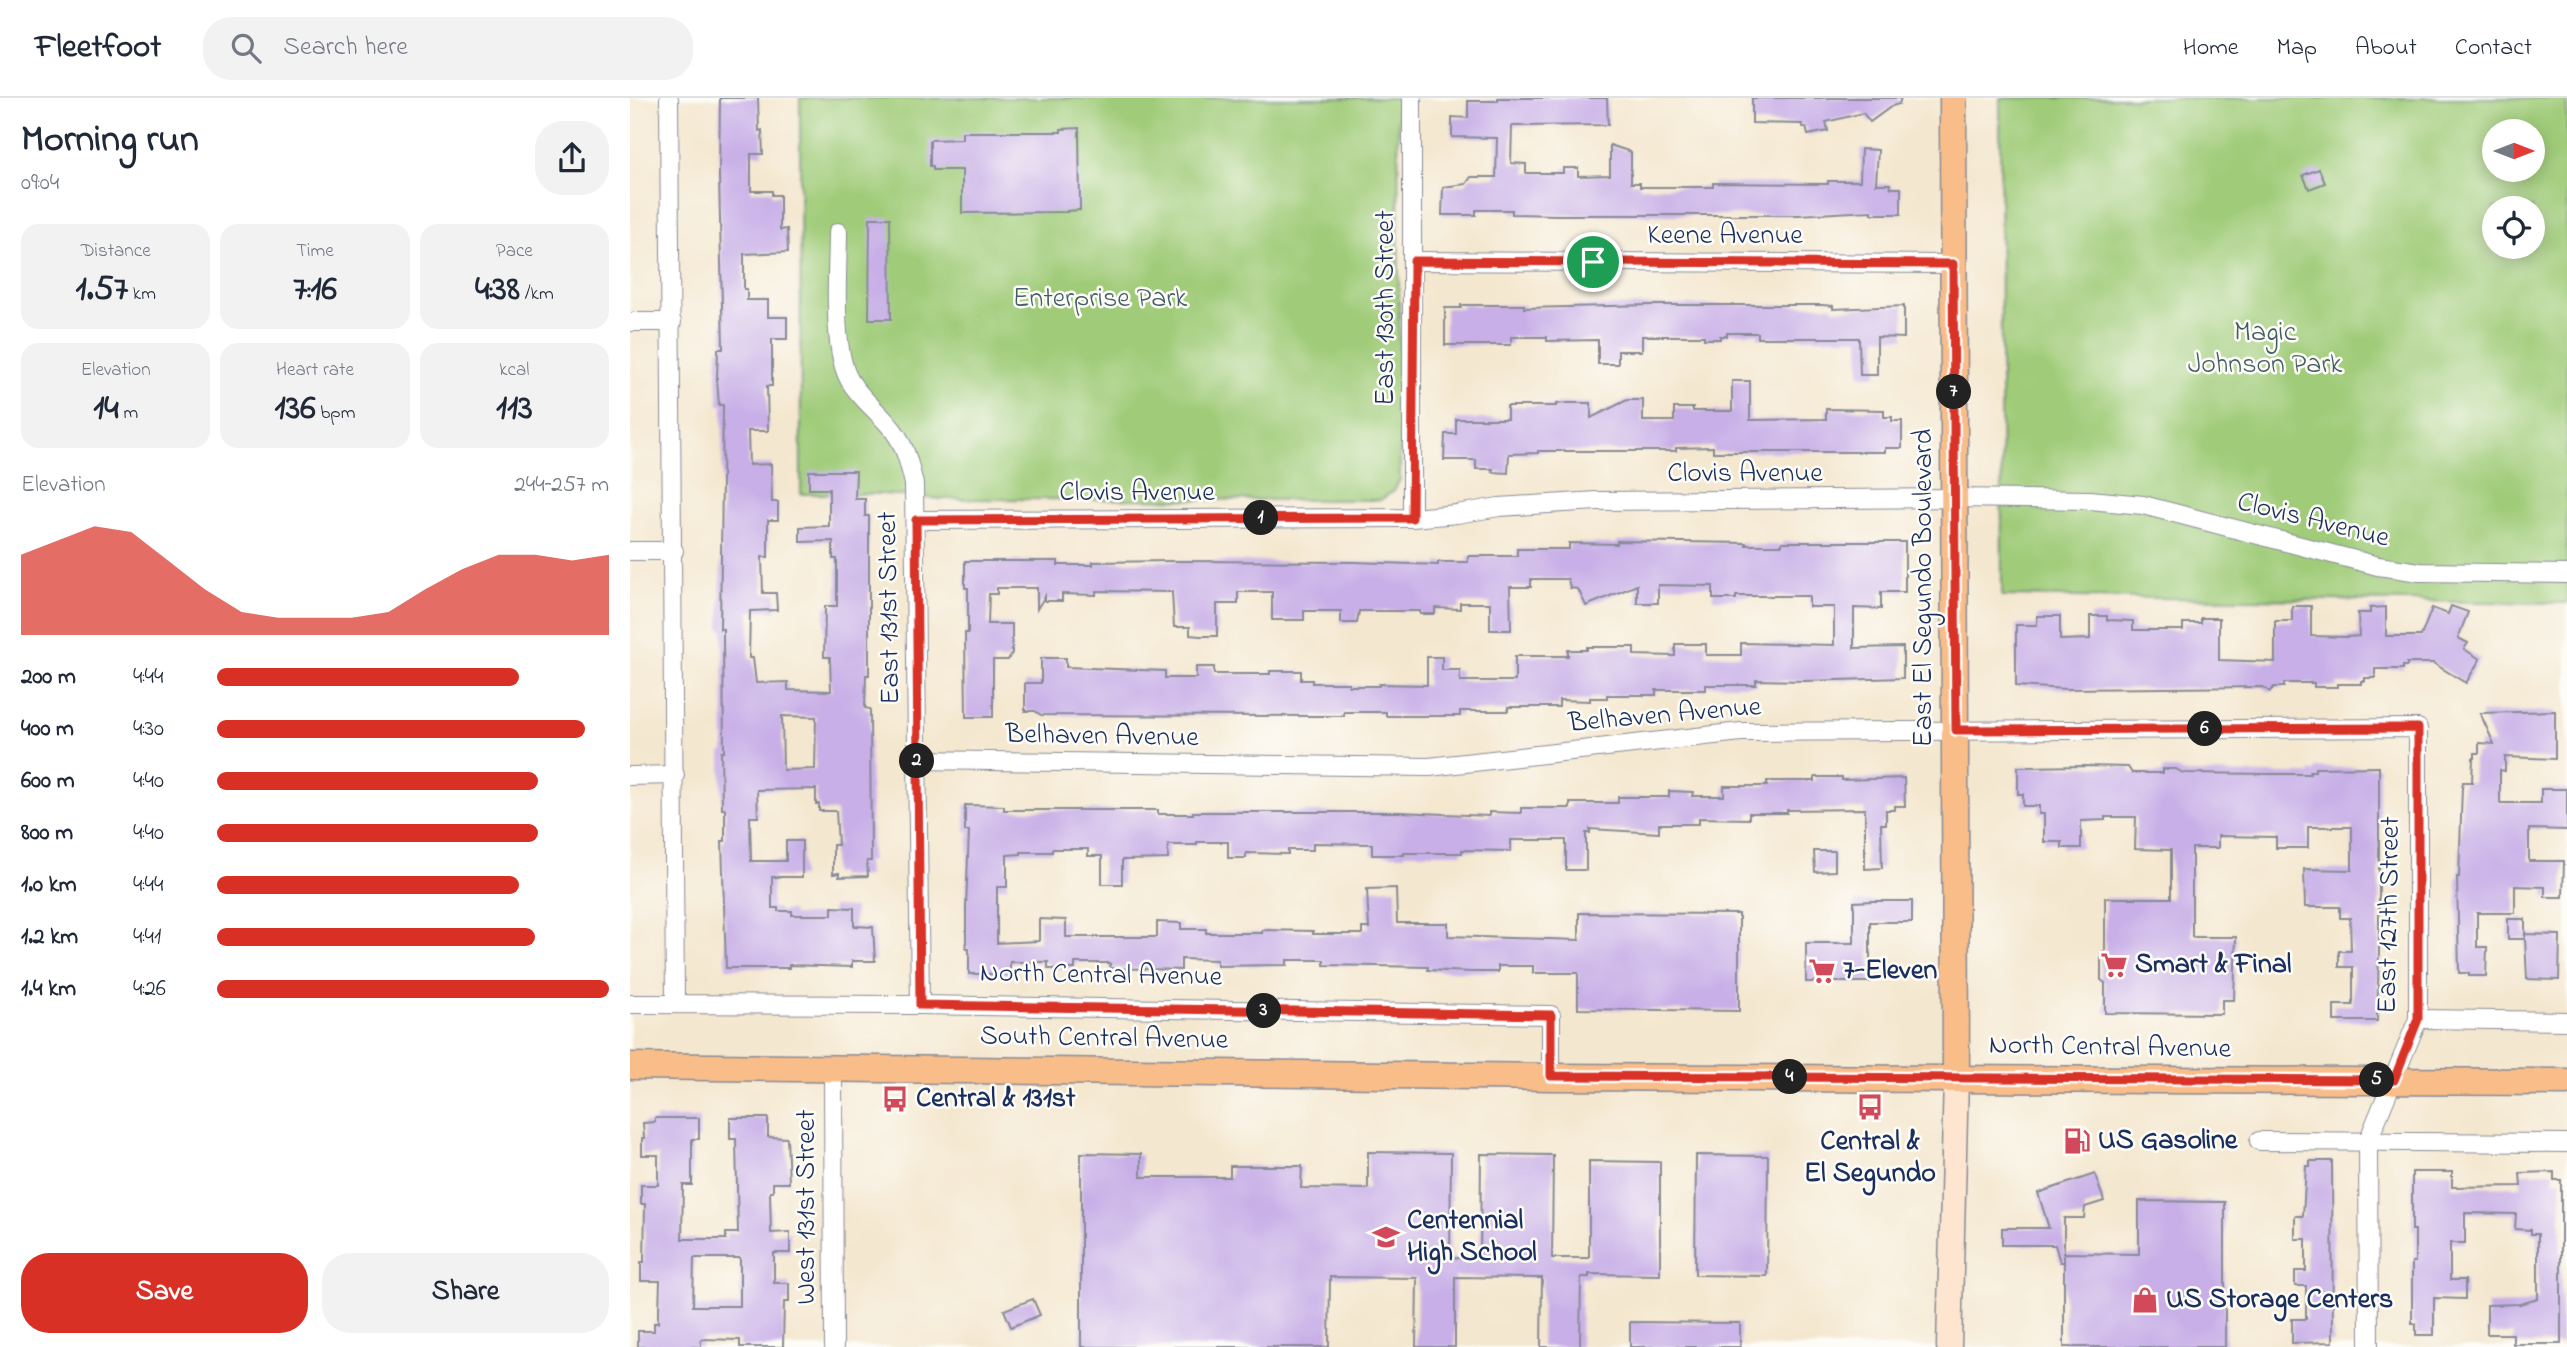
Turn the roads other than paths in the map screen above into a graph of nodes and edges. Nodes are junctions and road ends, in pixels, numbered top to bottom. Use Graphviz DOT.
graph roads {
  1 [pos="669,98"];
  2 [pos="1412,98"];
  3 [pos="1953,98"];
  4 [pos="838,232"];
  5 [pos="1414,261"];
  6 [pos="1953,264"];
  7 [pos="630,322"];
  8 [pos="672,322"];
  9 [pos="1955,498"];
  10 [pos="1412,518"];
  11 [pos="916,520"];
  12 [pos="630,551"];
  13 [pos="674,551"];
  14 [pos="2567,574"];
  15 [pos="2418,728"];
  16 [pos="1956,730"];
  17 [pos="917,760"];
  18 [pos="675,775"];
  19 [pos="630,776"];
  20 [pos="630,1004"];
  21 [pos="675,1004"];
  22 [pos="920,1005"];
  23 [pos="2418,1019"];
  24 [pos="2567,1021"];
  25 [pos="630,1066"];
  26 [pos="833,1068"];
  27 [pos="1551,1076"];
  28 [pos="1956,1078"];
  29 [pos="2394,1080"];
  30 [pos="2567,1082"];
  31 [pos="2259,1141"];
  32 [pos="2368,1141"];
  33 [pos="2567,1143"];
  34 [pos="834,1347"];
  35 [pos="1949,1347"];
  36 [pos="2369,1347"];
  1 -- 8 [label="street"];
  2 -- 5 [label="street, East 130th Street"];
  3 -- 6 [label="main road, East El Segundo Boulevard"];
  4 -- 11 [label="street, East 131st Street"];
  5 -- 6 [label="street, Keene Avenue"];
  5 -- 10 [label="street, East 130th Street"];
  6 -- 9 [label="main road, East El Segundo Boulevard"];
  7 -- 8 [label="street"];
  8 -- 13 [label="street"];
  9 -- 10 [label="street, Clovis Avenue"];
  9 -- 14 [label="street, Clovis Avenue"];
  9 -- 16 [label="main road, East El Segundo Boulevard"];
  10 -- 11 [label="street, Clovis Avenue"];
  11 -- 17 [label="street, East 131st Street"];
  12 -- 13 [label="street"];
  13 -- 18 [label="street"];
  15 -- 16 [label="street, Belhaven Avenue"];
  15 -- 23 [label="street, East 127th Street"];
  16 -- 17 [label="street, Belhaven Avenue"];
  16 -- 28 [label="main road, East El Segundo Boulevard"];
  17 -- 22 [label="street, East 131st Street"];
  18 -- 19 [label="street"];
  18 -- 21 [label="street"];
  20 -- 21 [label="street, North Central Avenue"];
  21 -- 22 [label="street, North Central Avenue"];
  22 -- 27 [label="street, North Central Avenue"];
  23 -- 24 [label="street"];
  23 -- 29 [label="street, East 127th Street"];
  25 -- 26 [label="main road, South Central Avenue"];
  26 -- 27 [label="main road, South Central Avenue"];
  26 -- 34 [label="street, West 131st Street"];
  27 -- 28 [label="main road, South Central Avenue"];
  28 -- 29 [label="main road, North Central Avenue"];
  28 -- 35 [label="main road"];
  29 -- 30 [label="main road"];
  29 -- 32 [label="street, East 127th Street"];
  31 -- 32 [label="street"];
  32 -- 33 [label="street"];
  32 -- 36 [label="street, East 127th Street"];
}
